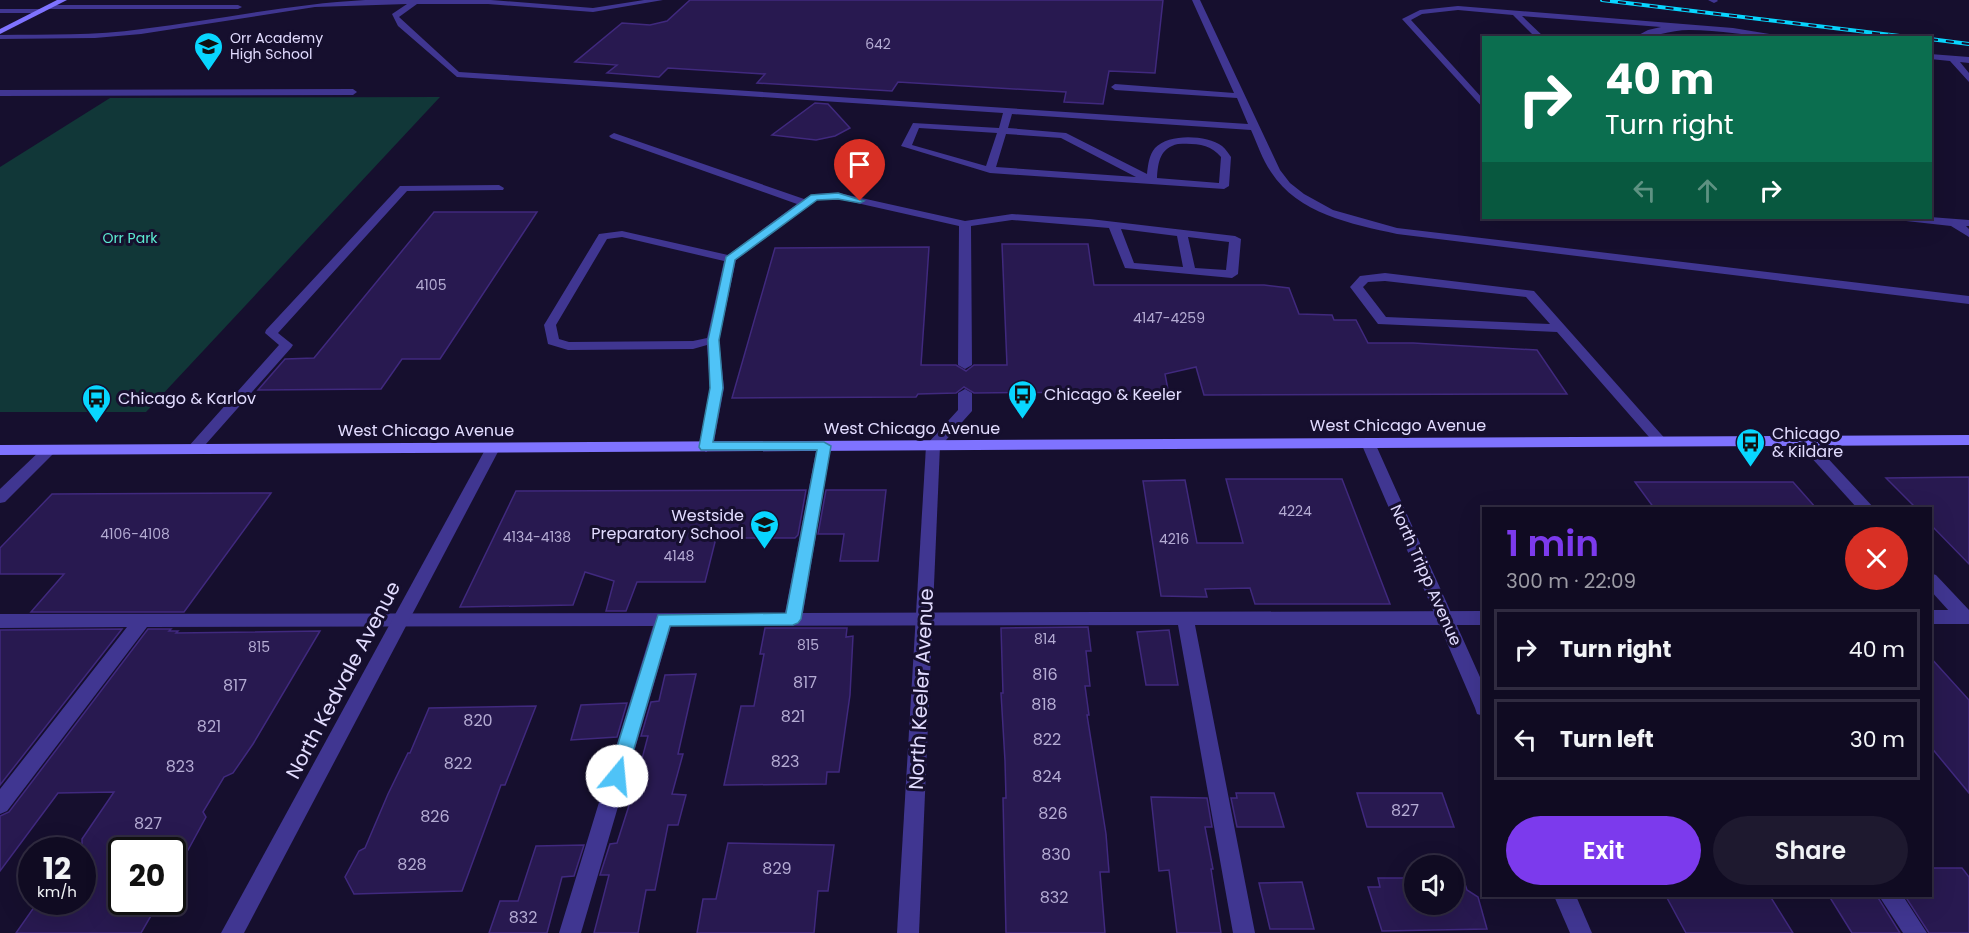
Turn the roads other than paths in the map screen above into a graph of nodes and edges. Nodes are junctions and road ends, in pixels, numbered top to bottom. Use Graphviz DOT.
graph roads {
  1 [pos="63,0"];
  2 [pos="659,0"];
  3 [pos="1196,0"];
  4 [pos="416,1"];
  5 [pos="490,1"];
  6 [pos="238,7"];
  7 [pos="45,9"];
  8 [pos="0,11"];
  9 [pos="1513,11"];
  10 [pos="1684,27"];
  11 [pos="0,32"];
  12 [pos="1540,36"];
  13 [pos="1639,36"];
  14 [pos="1775,36"];
  15 [pos="0,37"];
  16 [pos="1932,56"];
  17 [pos="1953,59"];
  18 [pos="1969,60"];
  19 [pos="1969,79"];
  20 [pos="1115,87"];
  21 [pos="353,92"];
  22 [pos="0,93"];
  23 [pos="1240,96"];
  24 [pos="1482,104"];
  25 [pos="1009,110"];
  26 [pos="1254,127"];
  27 [pos="1002,131"];
  28 [pos="614,136"];
  29 [pos="990,170"];
  30 [pos="1152,181"];
  31 [pos="499,188"];
  32 [pos="804,204"];
  33 [pos="1916,219"];
  34 [pos="1954,223"];
  35 [pos="1969,223"];
  36 [pos="965,224"];
  37 [pos="1114,226"];
  38 [pos="1182,233"];
  39 [pos="1969,234"];
  40 [pos="730,259"];
  41 [pos="1190,271"];
  42 [pos="1969,300"];
  43 [pos="1560,328"];
  44 [pos="713,340"];
  45 [pos="965,365"];
  46 [pos="965,393"];
  47 [pos="1969,440"];
  48 [pos="1804,441"];
  49 [pos="1661,442"];
  50 [pos="1368,443"];
  51 [pos="824,446"];
  52 [pos="933,446"];
  53 [pos="706,447"];
  54 [pos="493,448"];
  55 [pos="0,450"];
  56 [pos="49,450"];
  57 [pos="193,450"];
  58 [pos="0,498"];
  59 [pos="1865,507"];
  60 [pos="1932,581"];
  61 [pos="1932,617"];
  62 [pos="1967,617"];
  63 [pos="1185,618"];
  64 [pos="1445,618"];
  65 [pos="1482,618"];
  66 [pos="793,619"];
  67 [pos="924,619"];
  68 [pos="143,620"];
  69 [pos="400,620"];
  70 [pos="664,620"];
  71 [pos="0,621"];
  72 [pos="1482,703"];
  73 [pos="0,805"];
  74 [pos="1565,897"];
  75 [pos="1891,897"];
  76 [pos="232,933"];
  77 [pos="570,933"];
  78 [pos="908,933"];
  79 [pos="1244,933"];
  80 [pos="1581,933"];
  81 [pos="1916,933"];
  1 -- 7 [label="main road"];
  2 -- 5 [label="street"];
  3 -- 23 [label="street"];
  4 -- 5 [label="street"];
  4 -- 15 [label="street"];
  4 -- 25 [label="street"];
  6 -- 7 [label="street"];
  7 -- 8 [label="street"];
  7 -- 11 [label="main road"];
  9 -- 10 [label="street"];
  9 -- 12 [label="street"];
  9 -- 24 [label="street"];
  10 -- 13 [label="street"];
  10 -- 14 [label="street"];
  16 -- 17 [label="street"];
  17 -- 18 [label="street"];
  17 -- 19 [label="street"];
  20 -- 23 [label="street"];
  21 -- 22 [label="street"];
  23 -- 26 [label="street"];
  25 -- 26 [label="street"];
  25 -- 27 [label="street"];
  26 -- 42 [label="street"];
  27 -- 29 [label="street"];
  27 -- 29 [label="street"];
  27 -- 30 [label="street"];
  28 -- 32 [label="street"];
  29 -- 30 [label="street"];
  30 -- 30 [label="street"];
  31 -- 57 [label="street"];
  32 -- 36 [label="street"];
  32 -- 40 [label="street"];
  33 -- 34 [label="street"];
  34 -- 35 [label="street"];
  34 -- 39 [label="street"];
  36 -- 37 [label="street"];
  36 -- 45 [label="street"];
  37 -- 38 [label="street"];
  37 -- 41 [label="street"];
  38 -- 41 [label="street"];
  38 -- 41 [label="street"];
  40 -- 44 [label="street"];
  40 -- 44 [label="street"];
  43 -- 43 [label="street"];
  43 -- 49 [label="street"];
  44 -- 53 [label="street"];
  46 -- 52 [label="street"];
  47 -- 48 [label="main road, West Chicago Avenue"];
  48 -- 49 [label="main road, West Chicago Avenue"];
  48 -- 59 [label="street"];
  49 -- 50 [label="main road, West Chicago Avenue"];
  50 -- 52 [label="main road, West Chicago Avenue"];
  50 -- 64 [label="street, North Tripp Avenue"];
  51 -- 52 [label="main road, West Chicago Avenue"];
  51 -- 53 [label="main road, West Chicago Avenue"];
  51 -- 66 [label="street"];
  52 -- 67 [label="street, North Keeler Avenue"];
  53 -- 54 [label="main road, West Chicago Avenue"];
  54 -- 57 [label="main road, West Chicago Avenue"];
  54 -- 69 [label="street, North Kedvale Avenue"];
  55 -- 56 [label="main road, West Chicago Avenue"];
  56 -- 57 [label="main road, West Chicago Avenue"];
  56 -- 58 [label="street"];
  60 -- 62 [label="street"];
  61 -- 62 [label="street"];
  63 -- 64 [label="street"];
  63 -- 67 [label="street"];
  63 -- 79 [label="street"];
  64 -- 65 [label="street"];
  64 -- 72 [label="street, North Tripp Avenue"];
  66 -- 67 [label="street"];
  66 -- 70 [label="street"];
  67 -- 78 [label="street, North Keeler Avenue"];
  68 -- 69 [label="street"];
  68 -- 71 [label="street"];
  68 -- 73 [label="street"];
  69 -- 70 [label="street"];
  69 -- 76 [label="street, North Kedvale Avenue"];
  70 -- 77 [label="street"];
  74 -- 80 [label="street"];
  75 -- 81 [label="street"];
}
